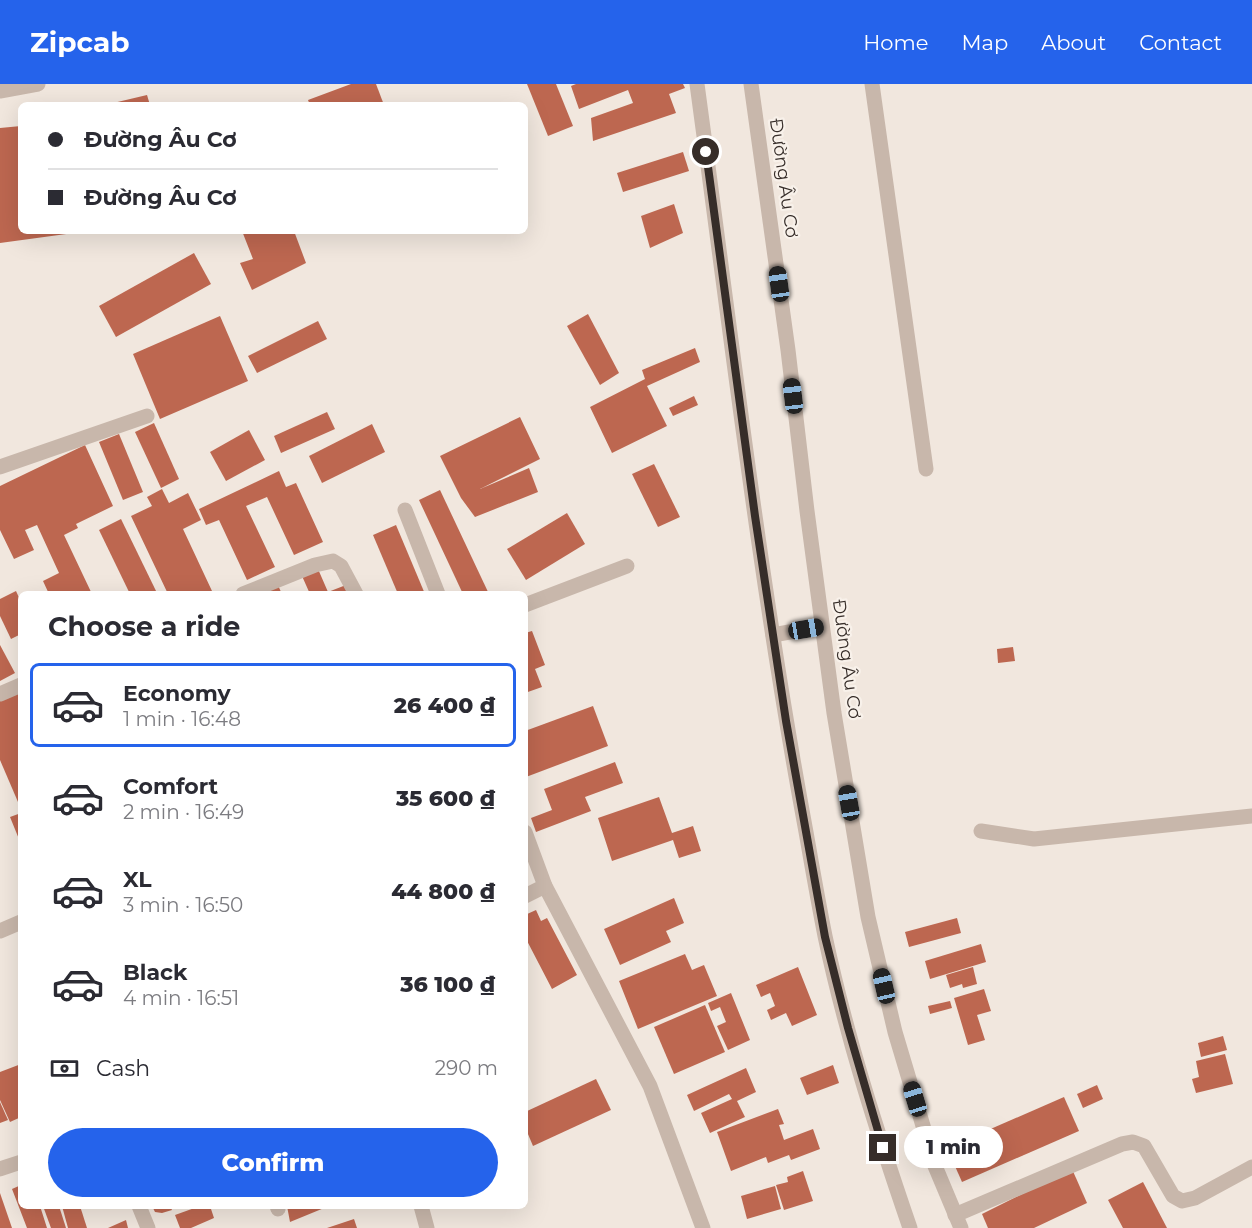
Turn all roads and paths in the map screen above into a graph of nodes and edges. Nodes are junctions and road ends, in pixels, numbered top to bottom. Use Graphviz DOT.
graph roads {
  1 [pos="34,84"];
  2 [pos="697,84"];
  3 [pos="751,84"];
  4 [pos="872,84"];
  5 [pos="0,91"];
  6 [pos="147,416"];
  7 [pos="0,467"];
  8 [pos="926,469"];
  9 [pos="405,510"];
  10 [pos="627,566"];
  11 [pos="250,591"];
  12 [pos="354,591"];
  13 [pos="437,591"];
  14 [pos="528,604"];
  15 [pos="822,626"];
  16 [pos="773,634"];
  17 [pos="18,686"];
  18 [pos="0,694"];
  19 [pos="1252,816"];
  20 [pos="981,831"];
  21 [pos="528,840"];
  22 [pos="545,886"];
  23 [pos="528,894"];
  24 [pos="18,923"];
  25 [pos="0,930"];
  26 [pos="18,1163"];
  27 [pos="1252,1167"];
  28 [pos="0,1169"];
  29 [pos="140,1209"];
  30 [pos="422,1209"];
  31 [pos="958,1221"];
  32 [pos="148,1228"];
  33 [pos="428,1228"];
  34 [pos="704,1228"];
  35 [pos="910,1228"];
  1 -- 5 [label="street"];
  2 -- 16 [label="street"];
  3 -- 15 [label="street, Đường Âu Cơ"];
  4 -- 8 [label="street"];
  6 -- 7 [label="street"];
  9 -- 13 [label="street"];
  10 -- 14 [label="street"];
  11 -- 12 [label="street"];
  15 -- 16 [label="street"];
  15 -- 31 [label="street, Đường Âu Cơ"];
  16 -- 35 [label="street"];
  17 -- 18 [label="street"];
  19 -- 20 [label="street"];
  21 -- 22 [label="street"];
  22 -- 23 [label="street"];
  22 -- 34 [label="street"];
  24 -- 25 [label="street"];
  26 -- 28 [label="street"];
  27 -- 31 [label="street"];
  29 -- 32 [label="street"];
  30 -- 33 [label="street"];
}
